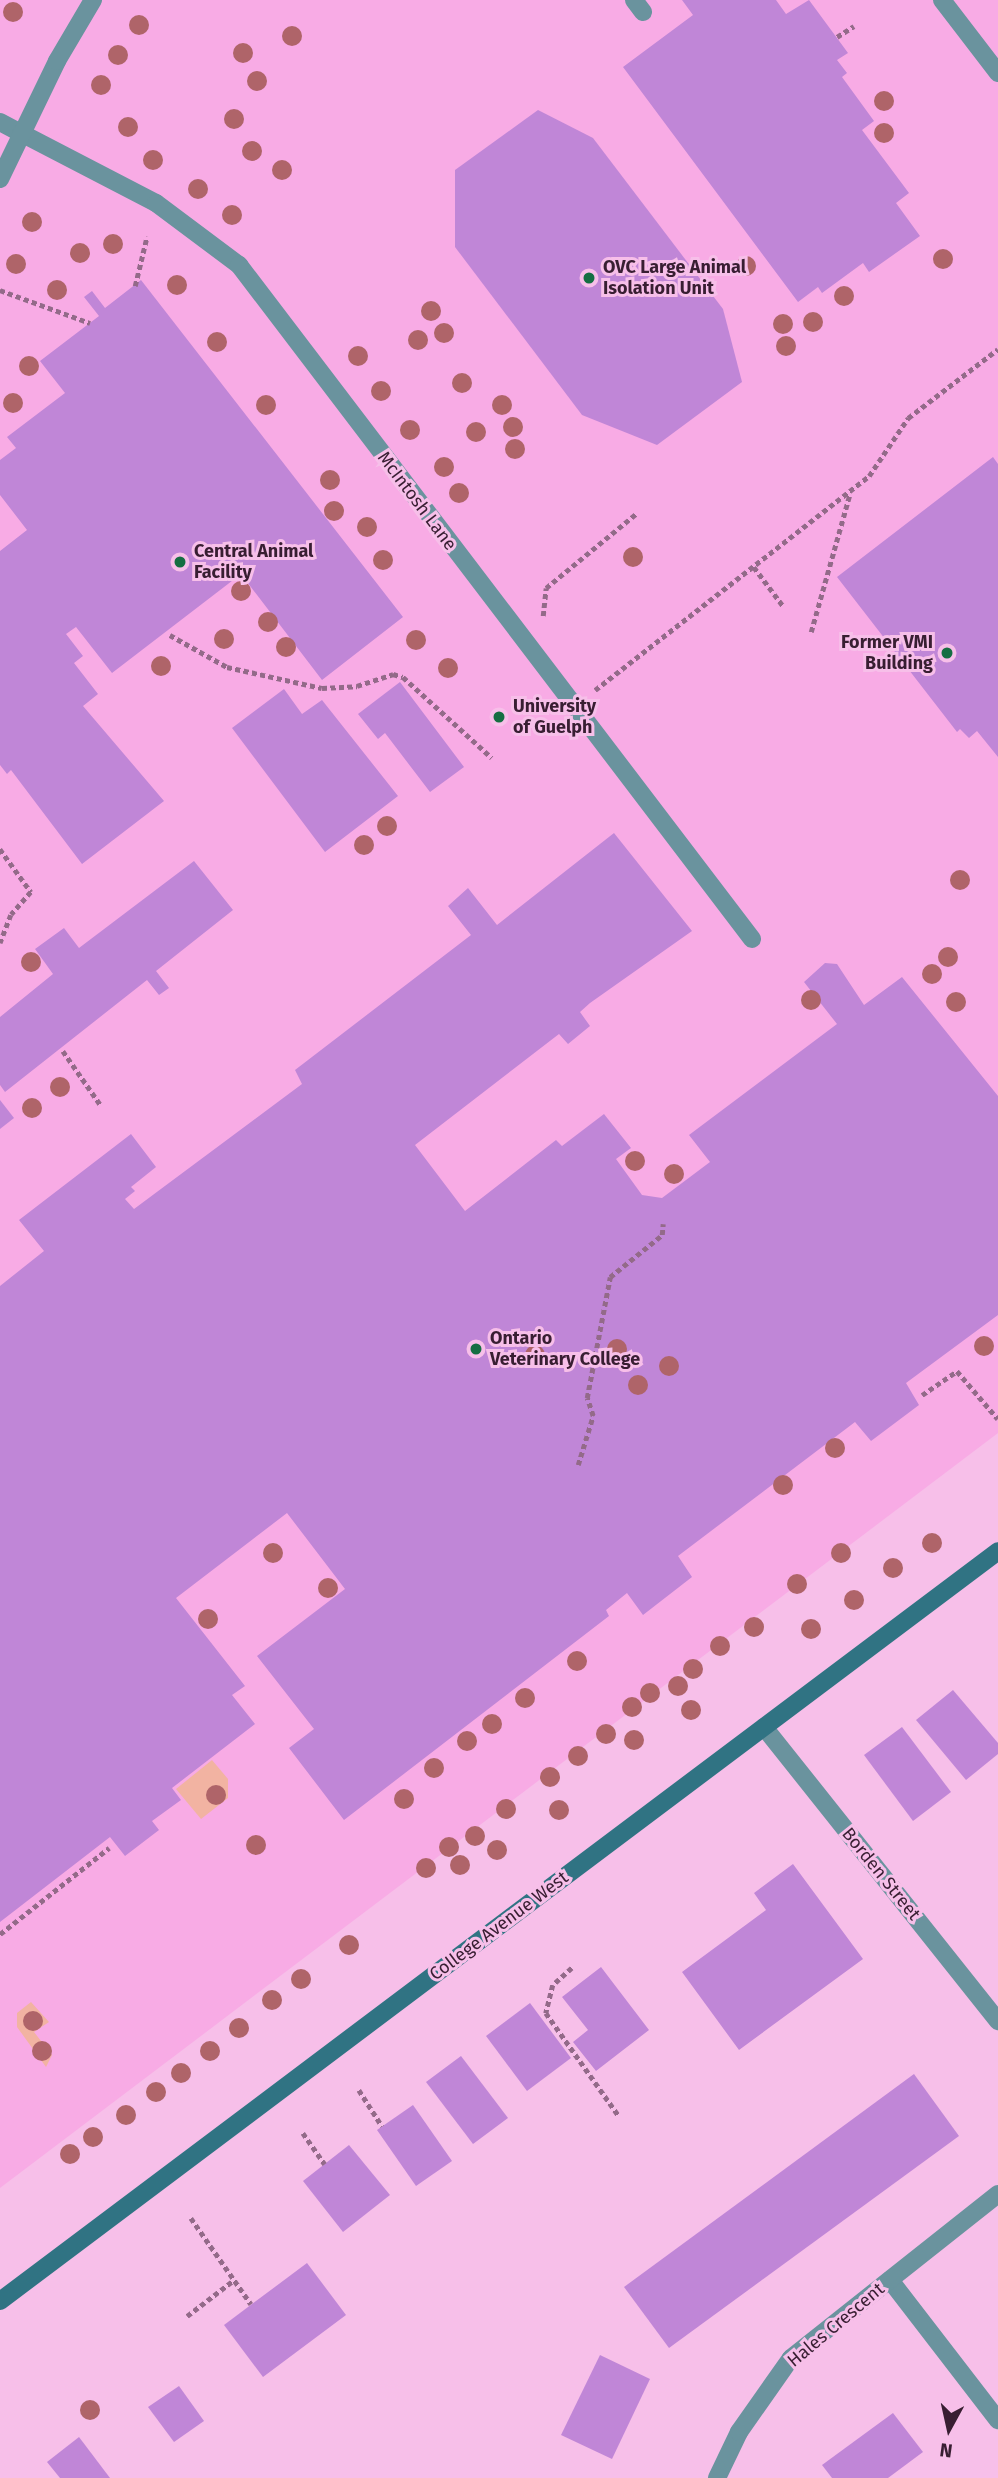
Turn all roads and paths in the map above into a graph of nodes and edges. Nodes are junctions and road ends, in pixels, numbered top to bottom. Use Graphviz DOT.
graph roads {
  1 [pos="93,0"];
  2 [pos="942,0"];
  3 [pos="853,26"];
  4 [pos="837,37"];
  5 [pos="998,73"];
  6 [pos="0,122"];
  7 [pos="21,133"];
  8 [pos="0,179"];
  9 [pos="147,236"];
  10 [pos="135,286"];
  11 [pos="0,290"];
  12 [pos="90,323"];
  13 [pos="998,349"];
  14 [pos="850,492"];
  15 [pos="637,513"];
  16 [pos="754,567"];
  17 [pos="784,607"];
  18 [pos="547,625"];
  19 [pos="811,632"];
  20 [pos="170,635"];
  21 [pos="585,680"];
  22 [pos="492,758"];
  23 [pos="0,849"];
  24 [pos="752,939"];
  25 [pos="0,943"];
  26 [pos="63,1051"];
  27 [pos="100,1104"];
  28 [pos="663,1224"];
  29 [pos="922,1395"];
  30 [pos="998,1419"];
  31 [pos="578,1465"];
  32 [pos="998,1551"];
  33 [pos="764,1727"];
  34 [pos="109,1848"];
  35 [pos="0,1934"];
  36 [pos="572,1968"];
  37 [pos="998,2021"];
  38 [pos="359,2090"];
  39 [pos="620,2116"];
  40 [pos="382,2126"];
  41 [pos="303,2133"];
  42 [pos="325,2164"];
  43 [pos="998,2194"];
  44 [pos="191,2218"];
  45 [pos="234,2280"];
  46 [pos="890,2280"];
  47 [pos="0,2301"];
  48 [pos="251,2304"];
  49 [pos="187,2316"];
  50 [pos="998,2420"];
  51 [pos="717,2478"];
  1 -- 7 [label="street"];
  2 -- 5 [label="street"];
  3 -- 4 [label="path"];
  6 -- 7 [label="street, McIntosh Lane"];
  7 -- 8 [label="street"];
  7 -- 24 [label="street, McIntosh Lane"];
  9 -- 10 [label="path"];
  11 -- 12 [label="path"];
  13 -- 14 [label="path"];
  14 -- 16 [label="path"];
  14 -- 19 [label="path"];
  15 -- 18 [label="path"];
  16 -- 17 [label="path"];
  16 -- 21 [label="path"];
  20 -- 22 [label="path"];
  23 -- 25 [label="path"];
  26 -- 27 [label="path"];
  28 -- 31 [label="path"];
  29 -- 30 [label="path"];
  32 -- 33 [label="main road, College Avenue West"];
  33 -- 37 [label="street, Borden Street"];
  33 -- 47 [label="main road, College Avenue West"];
  34 -- 35 [label="path"];
  36 -- 39 [label="path"];
  38 -- 40 [label="path"];
  41 -- 42 [label="path"];
  43 -- 46 [label="street, Hales Crescent"];
  44 -- 45 [label="path"];
  45 -- 48 [label="path"];
  45 -- 49 [label="path"];
  46 -- 50 [label="street"];
  46 -- 51 [label="street, Hales Crescent"];
}
